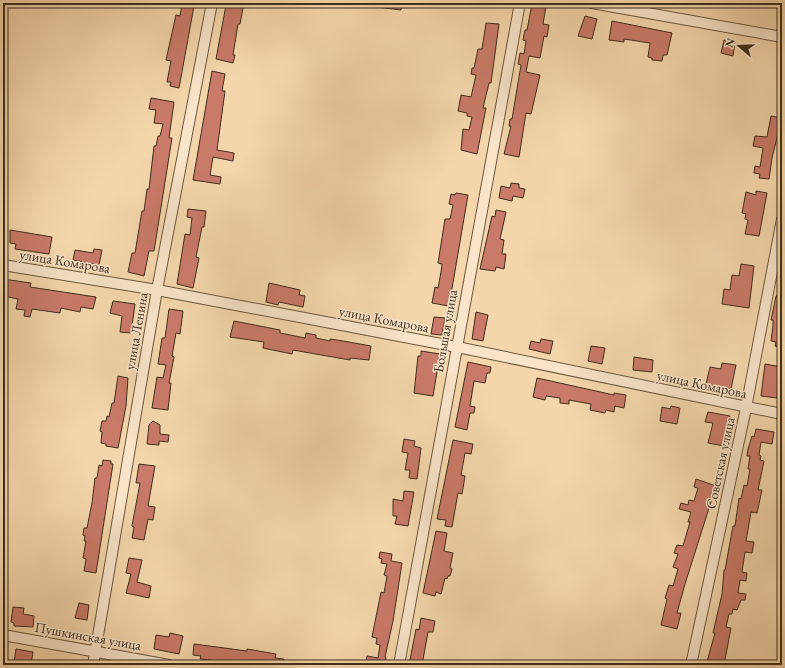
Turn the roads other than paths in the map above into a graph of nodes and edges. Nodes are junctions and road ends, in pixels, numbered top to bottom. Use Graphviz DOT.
graph roads {
  1 [pos="212,3"];
  2 [pos="520,3"];
  3 [pos="592,3"];
  4 [pos="782,37"];
  5 [pos="782,219"];
  6 [pos="3,265"];
  7 [pos="157,290"];
  8 [pos="457,347"];
  9 [pos="746,408"];
  10 [pos="782,414"];
  11 [pos="3,635"];
  12 [pos="95,651"];
  13 [pos="93,665"];
  14 [pos="169,665"];
  15 [pos="399,665"];
  16 [pos="691,665"];
  1 -- 7 [label="street, улица Ленина"];
  2 -- 8 [label="street, Большая улица"];
  3 -- 4 [label="street"];
  5 -- 9 [label="street, Советская улица"];
  6 -- 7 [label="street, улица Комарова"];
  7 -- 8 [label="street, улица Комарова"];
  7 -- 12 [label="street, улица Ленина"];
  8 -- 9 [label="street, улица Комарова"];
  8 -- 15 [label="street, Большая улица"];
  9 -- 10 [label="street, улица Комарова"];
  9 -- 16 [label="street, Советская улица"];
  11 -- 12 [label="street, Пушкинская улица"];
  12 -- 13 [label="street, улица Ленина"];
  12 -- 14 [label="street, Пушкинская улица"];
}
